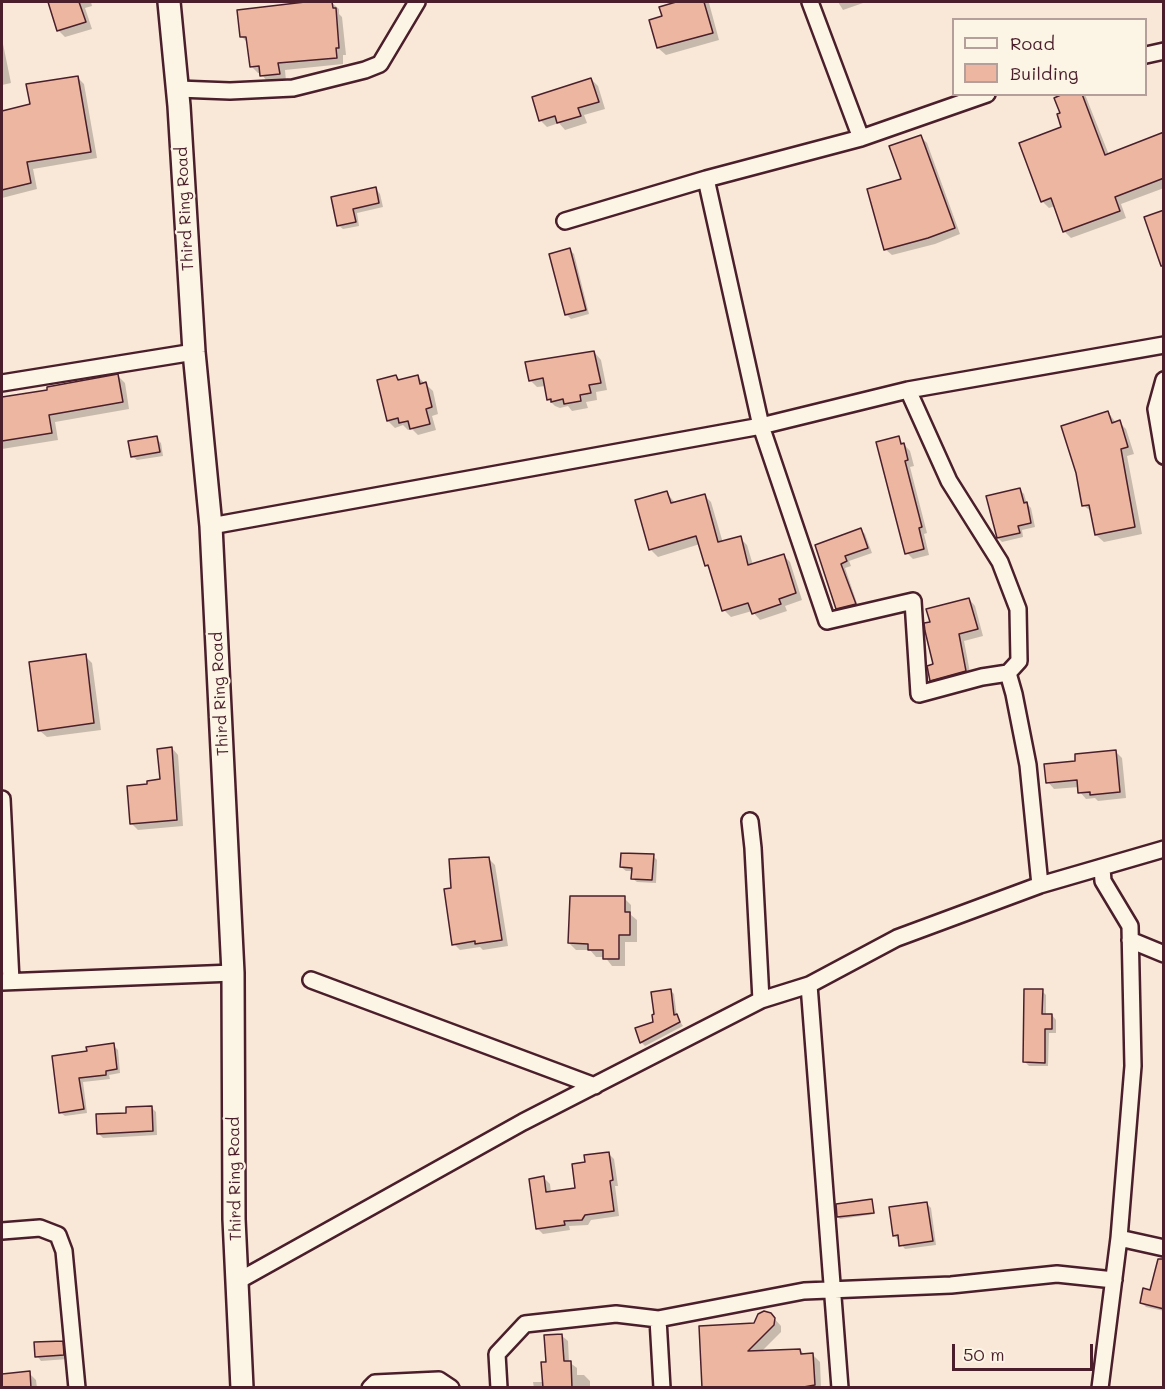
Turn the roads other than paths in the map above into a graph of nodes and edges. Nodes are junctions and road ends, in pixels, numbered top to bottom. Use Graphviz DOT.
graph roads {
  1 [pos="169,2"];
  2 [pos="417,2"];
  3 [pos="810,2"];
  4 [pos="1164,51"];
  5 [pos="1147,55"];
  6 [pos="178,89"];
  7 [pos="981,96"];
  8 [pos="861,138"];
  9 [pos="706,179"];
  10 [pos="565,221"];
  11 [pos="1164,345"];
  12 [pos="194,352"];
  13 [pos="1164,380"];
  14 [pos="2,382"];
  15 [pos="908,390"];
  16 [pos="761,426"];
  17 [pos="1164,456"];
  18 [pos="211,526"];
  19 [pos="1008,673"];
  20 [pos="2,799"];
  21 [pos="750,821"];
  22 [pos="1164,849"];
  23 [pos="1102,868"];
  24 [pos="1040,885"];
  25 [pos="1130,940"];
  26 [pos="1164,954"];
  27 [pos="233,974"];
  28 [pos="311,980"];
  29 [pos="6,982"];
  30 [pos="809,985"];
  31 [pos="761,1000"];
  32 [pos="595,1086"];
  33 [pos="2,1231"];
  34 [pos="1119,1238"];
  35 [pos="1164,1248"];
  36 [pos="1114,1280"];
  37 [pos="238,1281"];
  38 [pos="832,1291"];
  39 [pos="658,1319"];
  40 [pos="77,1388"];
  41 [pos="242,1388"];
  42 [pos="370,1388"];
  43 [pos="451,1388"];
  44 [pos="499,1388"];
  45 [pos="662,1388"];
  46 [pos="840,1388"];
  47 [pos="1100,1388"];
  1 -- 6 [label="street, Third Ring Road"];
  2 -- 6 [label="street"];
  3 -- 8 [label="street"];
  4 -- 5 [label="street"];
  6 -- 12 [label="street, Third Ring Road"];
  7 -- 8 [label="street"];
  8 -- 9 [label="street"];
  9 -- 10 [label="street"];
  9 -- 16 [label="street"];
  11 -- 15 [label="street"];
  12 -- 14 [label="street"];
  12 -- 18 [label="street, Third Ring Road"];
  13 -- 17 [label="street"];
  15 -- 16 [label="street"];
  15 -- 19 [label="street"];
  16 -- 18 [label="street"];
  16 -- 19 [label="street"];
  18 -- 27 [label="street, Third Ring Road"];
  19 -- 24 [label="street"];
  20 -- 29 [label="street"];
  21 -- 31 [label="street"];
  22 -- 23 [label="street"];
  23 -- 24 [label="street"];
  23 -- 25 [label="street"];
  24 -- 30 [label="street"];
  25 -- 26 [label="street"];
  25 -- 34 [label="street"];
  27 -- 29 [label="street"];
  27 -- 37 [label="street, Third Ring Road"];
  28 -- 32 [label="street"];
  30 -- 31 [label="street"];
  30 -- 38 [label="street"];
  31 -- 32 [label="street"];
  32 -- 37 [label="street"];
  33 -- 40 [label="street"];
  34 -- 35 [label="street"];
  34 -- 36 [label="street"];
  36 -- 38 [label="street"];
  36 -- 47 [label="street"];
  37 -- 41 [label="street, Third Ring Road"];
  38 -- 39 [label="street"];
  38 -- 46 [label="street"];
  39 -- 44 [label="street"];
  39 -- 45 [label="street"];
  42 -- 43 [label="street"];
}
